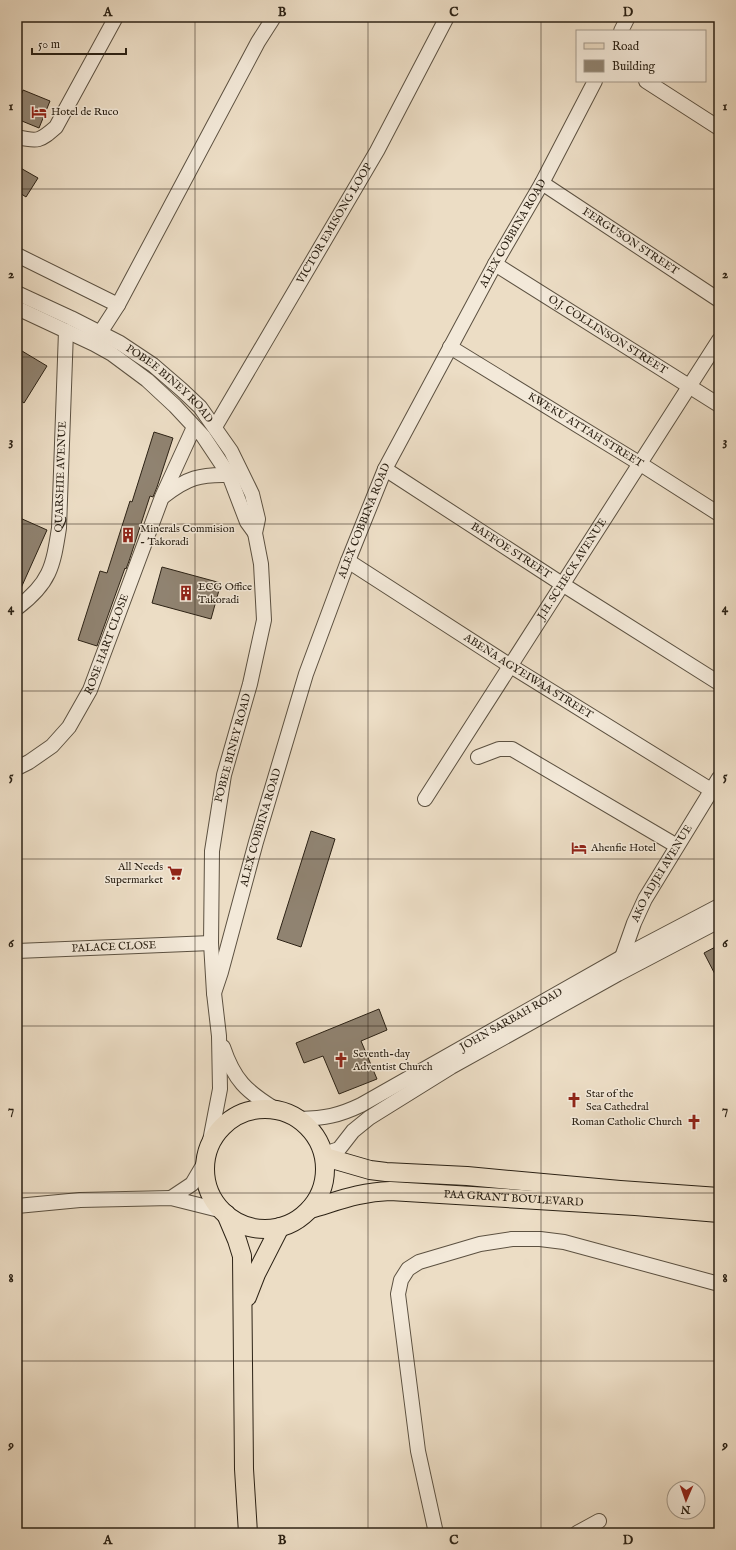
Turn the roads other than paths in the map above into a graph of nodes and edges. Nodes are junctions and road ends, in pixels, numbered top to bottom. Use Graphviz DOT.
graph roads {
  1 [pos="116,17"];
  2 [pos="274,17"];
  3 [pos="447,17"];
  4 [pos="628,17"];
  5 [pos="622,30"];
  6 [pos="594,82"];
  7 [pos="648,82"];
  8 [pos="719,128"];
  9 [pos="17,136"];
  10 [pos="542,183"];
  11 [pos="17,255"];
  12 [pos="495,264"];
  13 [pos="17,293"];
  14 [pos="719,300"];
  15 [pos="118,305"];
  16 [pos="17,308"];
  17 [pos="66,331"];
  18 [pos="100,333"];
  19 [pos="719,340"];
  20 [pos="450,347"];
  21 [pos="689,386"];
  22 [pos="719,405"];
  23 [pos="194,426"];
  24 [pos="215,427"];
  25 [pos="639,463"];
  26 [pos="385,469"];
  27 [pos="229,475"];
  28 [pos="162,497"];
  29 [pos="719,514"];
  30 [pos="255,533"];
  31 [pos="348,561"];
  32 [pos="562,584"];
  33 [pos="17,608"];
  34 [pos="509,666"];
  35 [pos="719,683"];
  36 [pos="478,757"];
  37 [pos="17,768"];
  38 [pos="719,778"];
  39 [pos="711,790"];
  40 [pos="425,799"];
  41 [pos="677,846"];
  42 [pos="719,906"];
  43 [pos="719,921"];
  44 [pos="211,944"];
  45 [pos="17,951"];
  46 [pos="622,957"];
  47 [pos="618,974"];
  48 [pos="214,993"];
  49 [pos="219,1036"];
  50 [pos="275,1109"];
  51 [pos="300,1119"];
  52 [pos="207,1154"];
  53 [pos="324,1156"];
  54 [pos="719,1197"];
  55 [pos="171,1198"];
  56 [pos="17,1206"];
  57 [pos="310,1209"];
  58 [pos="224,1212"];
  59 [pos="719,1213"];
  60 [pos="280,1227"];
  61 [pos="719,1284"];
  62 [pos="242,1312"];
  63 [pos="599,1521"];
  64 [pos="248,1533"];
  65 [pos="436,1533"];
  66 [pos="577,1533"];
  1 -- 9 [label="street"];
  2 -- 15 [label="street"];
  3 -- 24 [label="street, VICTOR EMISONG LOOP"];
  4 -- 5 [label="street"];
  6 -- 10 [label="street, ALEX COBBINA ROAD"];
  7 -- 8 [label="street"];
  10 -- 12 [label="street, ALEX COBBINA ROAD"];
  10 -- 14 [label="street, FERGUSON STREET"];
  11 -- 15 [label="street"];
  12 -- 20 [label="street, ALEX COBBINA ROAD"];
  12 -- 21 [label="street, O.J. COLLINSON STREET"];
  13 -- 18 [label="street, POBEE BINEY ROAD"];
  15 -- 18 [label="street"];
  16 -- 17 [label="street, POBEE BINEY ROAD"];
  17 -- 23 [label="street, POBEE BINEY ROAD"];
  17 -- 33 [label="street, QUARSHIE AVENUE"];
  18 -- 24 [label="street, POBEE BINEY ROAD"];
  19 -- 21 [label="street, J.H. SCHECK AVENUE"];
  20 -- 25 [label="street, KWEKU ATTAH STREET"];
  20 -- 26 [label="street, ALEX COBBINA ROAD"];
  21 -- 22 [label="street, O.J. COLLINSON STREET"];
  21 -- 25 [label="street, J.H. SCHECK AVENUE"];
  23 -- 27 [label="street, POBEE BINEY ROAD"];
  23 -- 28 [label="street, ROSE HART CLOSE"];
  24 -- 30 [label="street, POBEE BINEY ROAD"];
  25 -- 29 [label="street, KWEKU ATTAH STREET"];
  25 -- 32 [label="street, J.H. SCHECK AVENUE"];
  26 -- 31 [label="street, ALEX COBBINA ROAD"];
  26 -- 32 [label="street, BAFFOE STREET"];
  27 -- 28 [label="street"];
  27 -- 30 [label="street, POBEE BINEY ROAD"];
  28 -- 37 [label="street, ROSE HART CLOSE"];
  30 -- 44 [label="street, POBEE BINEY ROAD"];
  31 -- 34 [label="street, ABENA AGYEIWAA STREET"];
  31 -- 48 [label="street, ALEX COBBINA ROAD"];
  32 -- 34 [label="street, J.H. SCHECK AVENUE"];
  32 -- 35 [label="street, BAFFOE STREET"];
  34 -- 39 [label="street, ABENA AGYEIWAA STREET"];
  34 -- 40 [label="street, J.H. SCHECK AVENUE"];
  36 -- 41 [label="street"];
  38 -- 39 [label="street, AKO ADJEI AVENUE"];
  39 -- 41 [label="street, AKO ADJEI AVENUE"];
  41 -- 46 [label="street, AKO ADJEI AVENUE"];
  42 -- 46 [label="street, JOHN SARBAH ROAD"];
  43 -- 47 [label="street, JOHN SARBAH ROAD"];
  44 -- 45 [label="street, PALACE CLOSE"];
  44 -- 48 [label="street, POBEE BINEY ROAD"];
  46 -- 47 [label="street, AKO ADJEI AVENUE"];
  46 -- 51 [label="street, JOHN SARBAH ROAD"];
  47 -- 53 [label="street, JOHN SARBAH ROAD"];
  48 -- 49 [label="street, POBEE BINEY ROAD"];
  49 -- 50 [label="street"];
  49 -- 52 [label="street"];
  50 -- 51 [label="main road"];
  50 -- 52 [label="main road"];
  51 -- 53 [label="main road"];
  52 -- 55 [label="street"];
  52 -- 58 [label="main road"];
  53 -- 54 [label="main road, PAA GRANT BOULEVARD"];
  53 -- 57 [label="main road"];
  55 -- 56 [label="street"];
  55 -- 58 [label="street"];
  57 -- 59 [label="main road, PAA GRANT BOULEVARD"];
  57 -- 60 [label="main road"];
  58 -- 60 [label="main road"];
  58 -- 62 [label="main road"];
  60 -- 62 [label="main road"];
  61 -- 65 [label="street"];
  62 -- 64 [label="main road"];
  63 -- 66 [label="street"];
}
